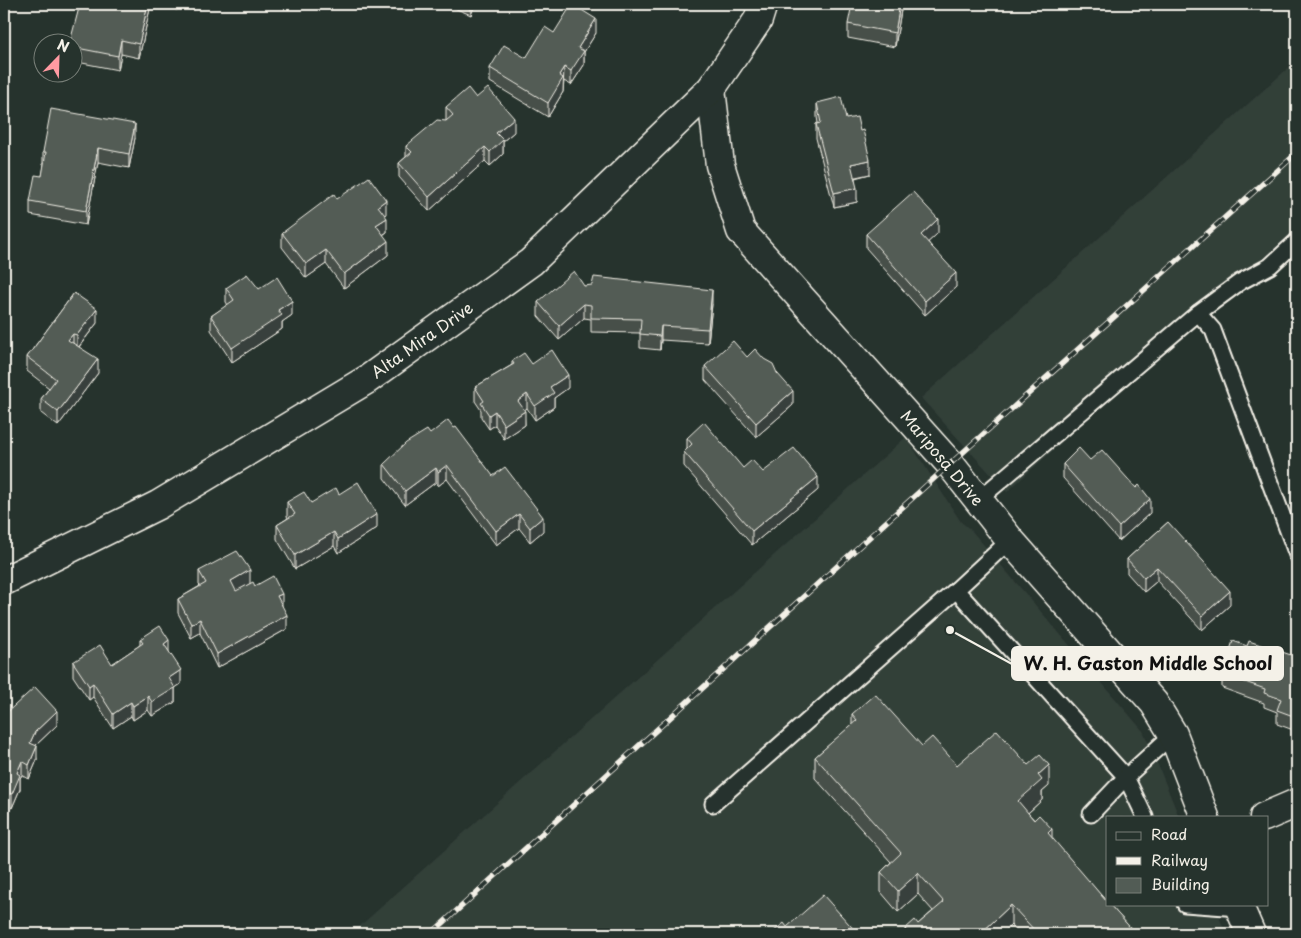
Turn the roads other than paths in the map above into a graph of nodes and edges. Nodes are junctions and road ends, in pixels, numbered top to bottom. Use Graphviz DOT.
graph roads {
  1 [pos="763,4"];
  2 [pos="711,89"];
  3 [pos="1297,241"];
  4 [pos="1198,313"];
  5 [pos="978,500"];
  6 [pos="1010,540"];
  7 [pos="1297,555"];
  8 [pos="4,581"];
  9 [pos="956,590"];
  10 [pos="1173,734"];
  11 [pos="1126,777"];
  12 [pos="1297,803"];
  13 [pos="714,804"];
  14 [pos="1091,814"];
  15 [pos="1145,816"];
  16 [pos="1205,816"];
  17 [pos="1266,816"];
  18 [pos="1238,906"];
  19 [pos="1251,934"];
  1 -- 2 [label="street, Alta Mira Drive"];
  2 -- 5 [label="street, Mariposa Drive"];
  2 -- 8 [label="street, Alta Mira Drive"];
  3 -- 4 [label="lane"];
  4 -- 5 [label="lane"];
  4 -- 7 [label="lane"];
  5 -- 6 [label="street, Mariposa Drive"];
  6 -- 9 [label="lane"];
  6 -- 10 [label="street, Mariposa Drive"];
  9 -- 11 [label="lane"];
  9 -- 13 [label="lane"];
  10 -- 11 [label="lane"];
  10 -- 16 [label="street, Mariposa Drive"];
  11 -- 14 [label="lane"];
  11 -- 15 [label="lane"];
  12 -- 17 [label="street"];
  18 -- 19 [label="street"];
}
